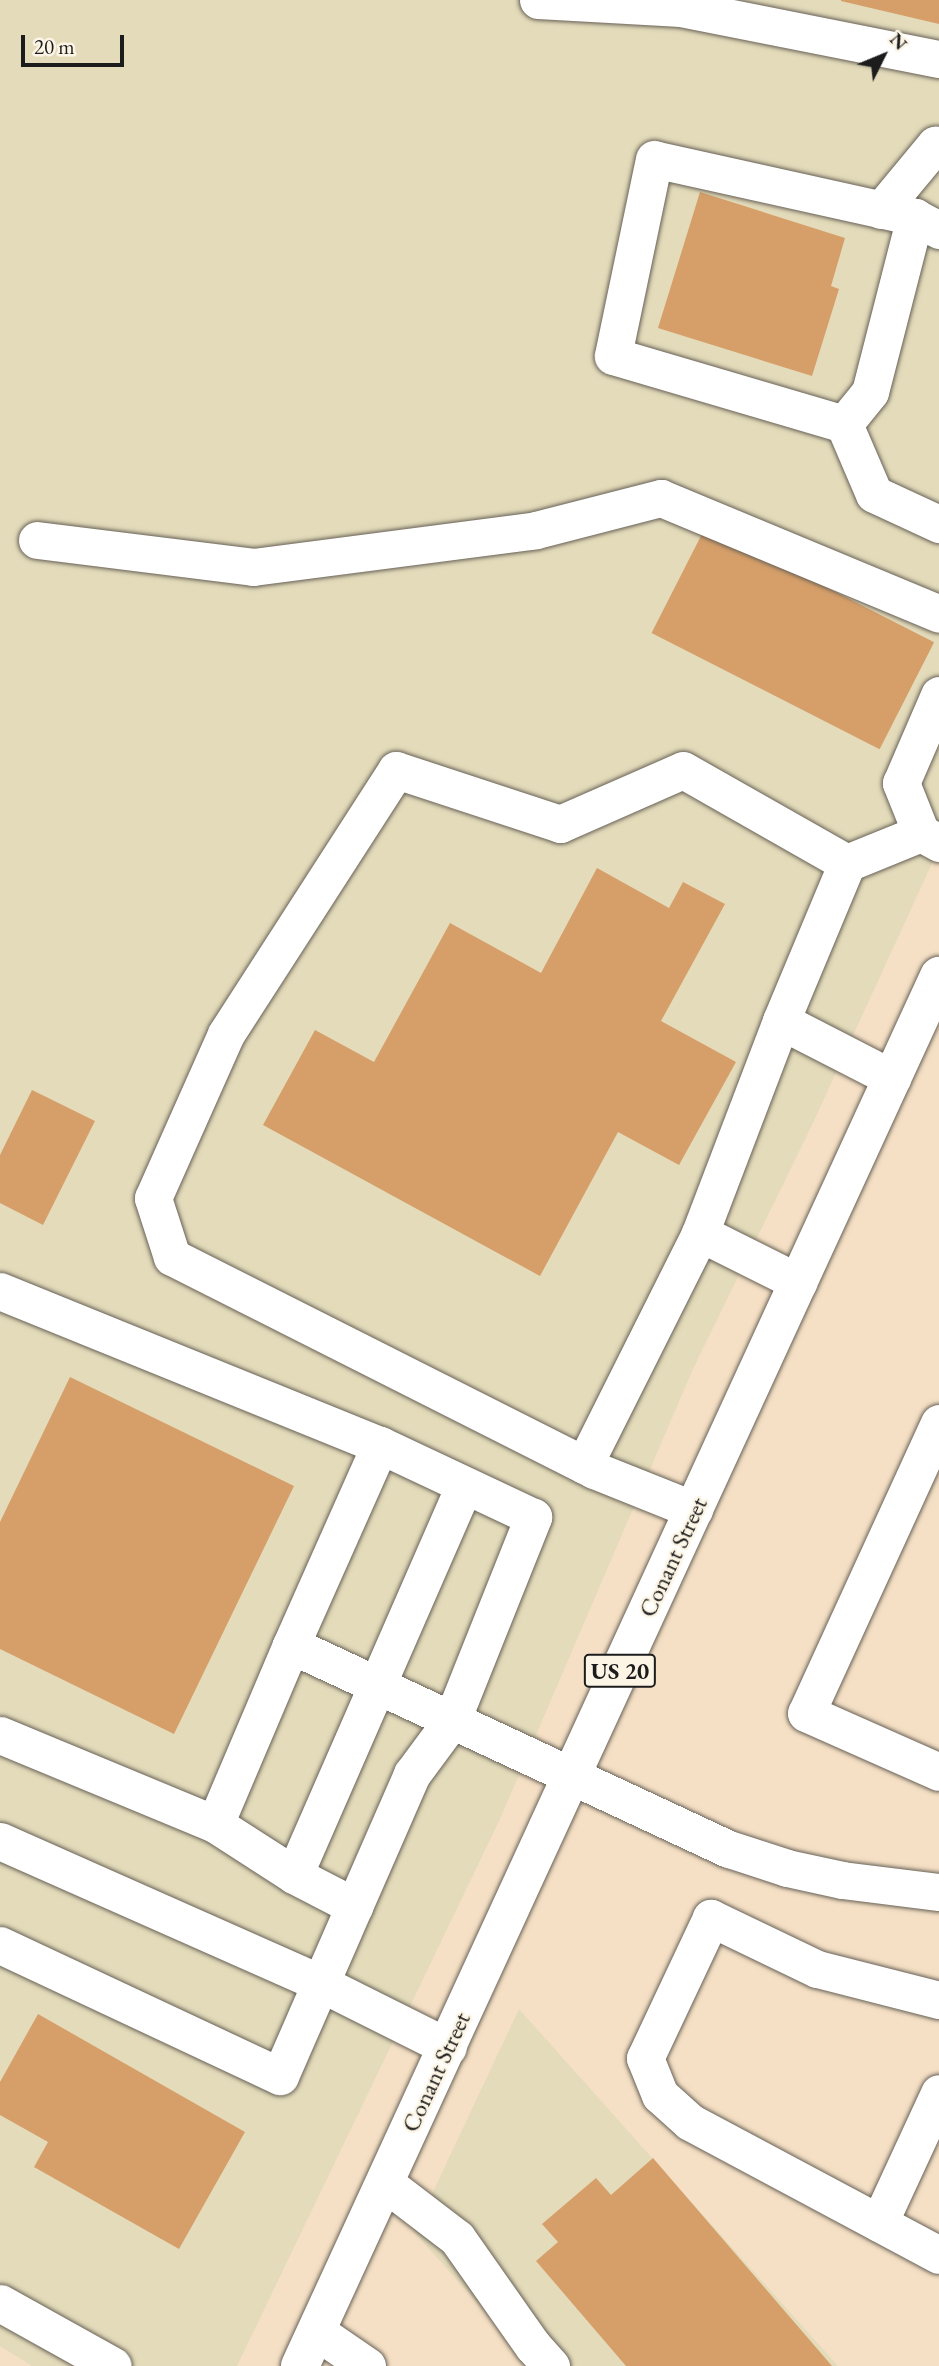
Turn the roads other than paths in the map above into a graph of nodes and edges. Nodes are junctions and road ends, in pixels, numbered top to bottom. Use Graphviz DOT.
graph roads {
  1 [pos="538,0"];
  2 [pos="939,59"];
  3 [pos="939,145"];
  4 [pos="912,219"];
  5 [pos="844,424"];
  6 [pos="939,524"];
  7 [pos="37,540"];
  8 [pos="939,614"];
  9 [pos="939,695"];
  10 [pos="930,838"];
  11 [pos="847,863"];
  12 [pos="939,976"];
  13 [pos="781,1021"];
  14 [pos="892,1078"];
  15 [pos="700,1233"];
  16 [pos="799,1282"];
  17 [pos="0,1291"];
  18 [pos="939,1423"];
  19 [pos="380,1445"];
  20 [pos="584,1465"];
  21 [pos="464,1485"];
  22 [pos="694,1510"];
  23 [pos="291,1644"];
  24 [pos="379,1686"];
  25 [pos="452,1720"];
  26 [pos="0,1735"];
  27 [pos="939,1772"];
  28 [pos="572,1777"];
  29 [pos="215,1824"];
  30 [pos="0,1841"];
  31 [pos="294,1875"];
  32 [pos="939,1892"];
  33 [pos="354,1906"];
  34 [pos="0,1945"];
  35 [pos="320,1983"];
  36 [pos="939,2000"];
  37 [pos="448,2047"];
  38 [pos="939,2093"];
  39 [pos="385,2183"];
  40 [pos="879,2223"];
  41 [pos="939,2255"];
  42 [pos="0,2303"];
  43 [pos="316,2331"];
  44 [pos="113,2366"];
  45 [pos="300,2366"];
  46 [pos="367,2366"];
  47 [pos="551,2366"];
  1 -- 2 [label="lane"];
  3 -- 4 [label="lane"];
  4 -- 5 [label="lane"];
  4 -- 5 [label="lane"];
  5 -- 6 [label="lane"];
  7 -- 8 [label="lane"];
  9 -- 10 [label="lane"];
  10 -- 11 [label="lane"];
  11 -- 13 [label="lane"];
  11 -- 20 [label="lane"];
  12 -- 14 [label="main road, Conant Street / US 20"];
  13 -- 14 [label="lane"];
  13 -- 15 [label="lane"];
  14 -- 16 [label="main road, Conant Street / US 20"];
  15 -- 16 [label="lane"];
  15 -- 20 [label="lane"];
  16 -- 22 [label="main road, Conant Street / US 20"];
  17 -- 19 [label="lane"];
  18 -- 27 [label="lane"];
  19 -- 21 [label="lane"];
  19 -- 23 [label="lane"];
  20 -- 22 [label="lane"];
  21 -- 24 [label="lane"];
  21 -- 25 [label="lane"];
  22 -- 28 [label="main road, Conant Street / US 20"];
  23 -- 24 [label="lane"];
  23 -- 29 [label="lane"];
  24 -- 25 [label="lane"];
  24 -- 31 [label="lane"];
  25 -- 28 [label="lane"];
  25 -- 33 [label="lane"];
  26 -- 29 [label="lane"];
  28 -- 32 [label="lane"];
  28 -- 37 [label="main road, Conant Street / US 20"];
  29 -- 31 [label="lane"];
  30 -- 35 [label="lane"];
  31 -- 33 [label="lane"];
  33 -- 35 [label="lane"];
  34 -- 35 [label="lane"];
  35 -- 37 [label="lane"];
  36 -- 40 [label="lane"];
  37 -- 39 [label="main road, Conant Street / US 20"];
  38 -- 40 [label="lane"];
  39 -- 43 [label="main road, Conant Street / US 20"];
  39 -- 47 [label="lane"];
  40 -- 41 [label="lane"];
  42 -- 44 [label="lane"];
  43 -- 45 [label="main road, Conant Street / US 20"];
  43 -- 46 [label="lane"];
}
